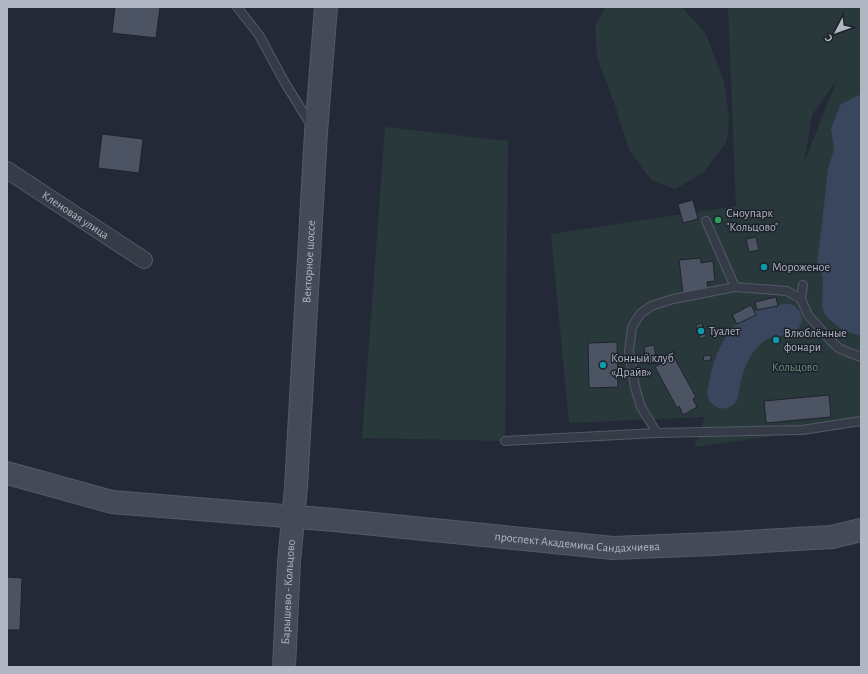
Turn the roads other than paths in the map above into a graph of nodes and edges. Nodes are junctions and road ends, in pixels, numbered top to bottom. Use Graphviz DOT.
graph roads {
  1 [pos="237,7"];
  2 [pos="326,7"];
  3 [pos="316,132"];
  4 [pos="7,170"];
  5 [pos="706,221"];
  6 [pos="144,260"];
  7 [pos="803,285"];
  8 [pos="735,287"];
  9 [pos="801,299"];
  10 [pos="861,357"];
  11 [pos="861,422"];
  12 [pos="657,433"];
  13 [pos="504,441"];
  14 [pos="7,473"];
  15 [pos="293,517"];
  16 [pos="861,530"];
  17 [pos="284,667"];
  1 -- 3 [label="lane"];
  2 -- 3 [label="main road, Векторное шоссе"];
  3 -- 15 [label="main road, Векторное шоссе"];
  4 -- 6 [label="street, Кленовая улица"];
  5 -- 8 [label="lane"];
  7 -- 9 [label="lane"];
  8 -- 9 [label="lane"];
  8 -- 12 [label="lane"];
  9 -- 10 [label="lane"];
  11 -- 12 [label="lane"];
  12 -- 13 [label="lane"];
  14 -- 15 [label="main road, проспект Академика Сандахчиева"];
  15 -- 16 [label="main road, проспект Академика Сандахчиева"];
  15 -- 17 [label="main road, Барышево - Кольцово"];
}
